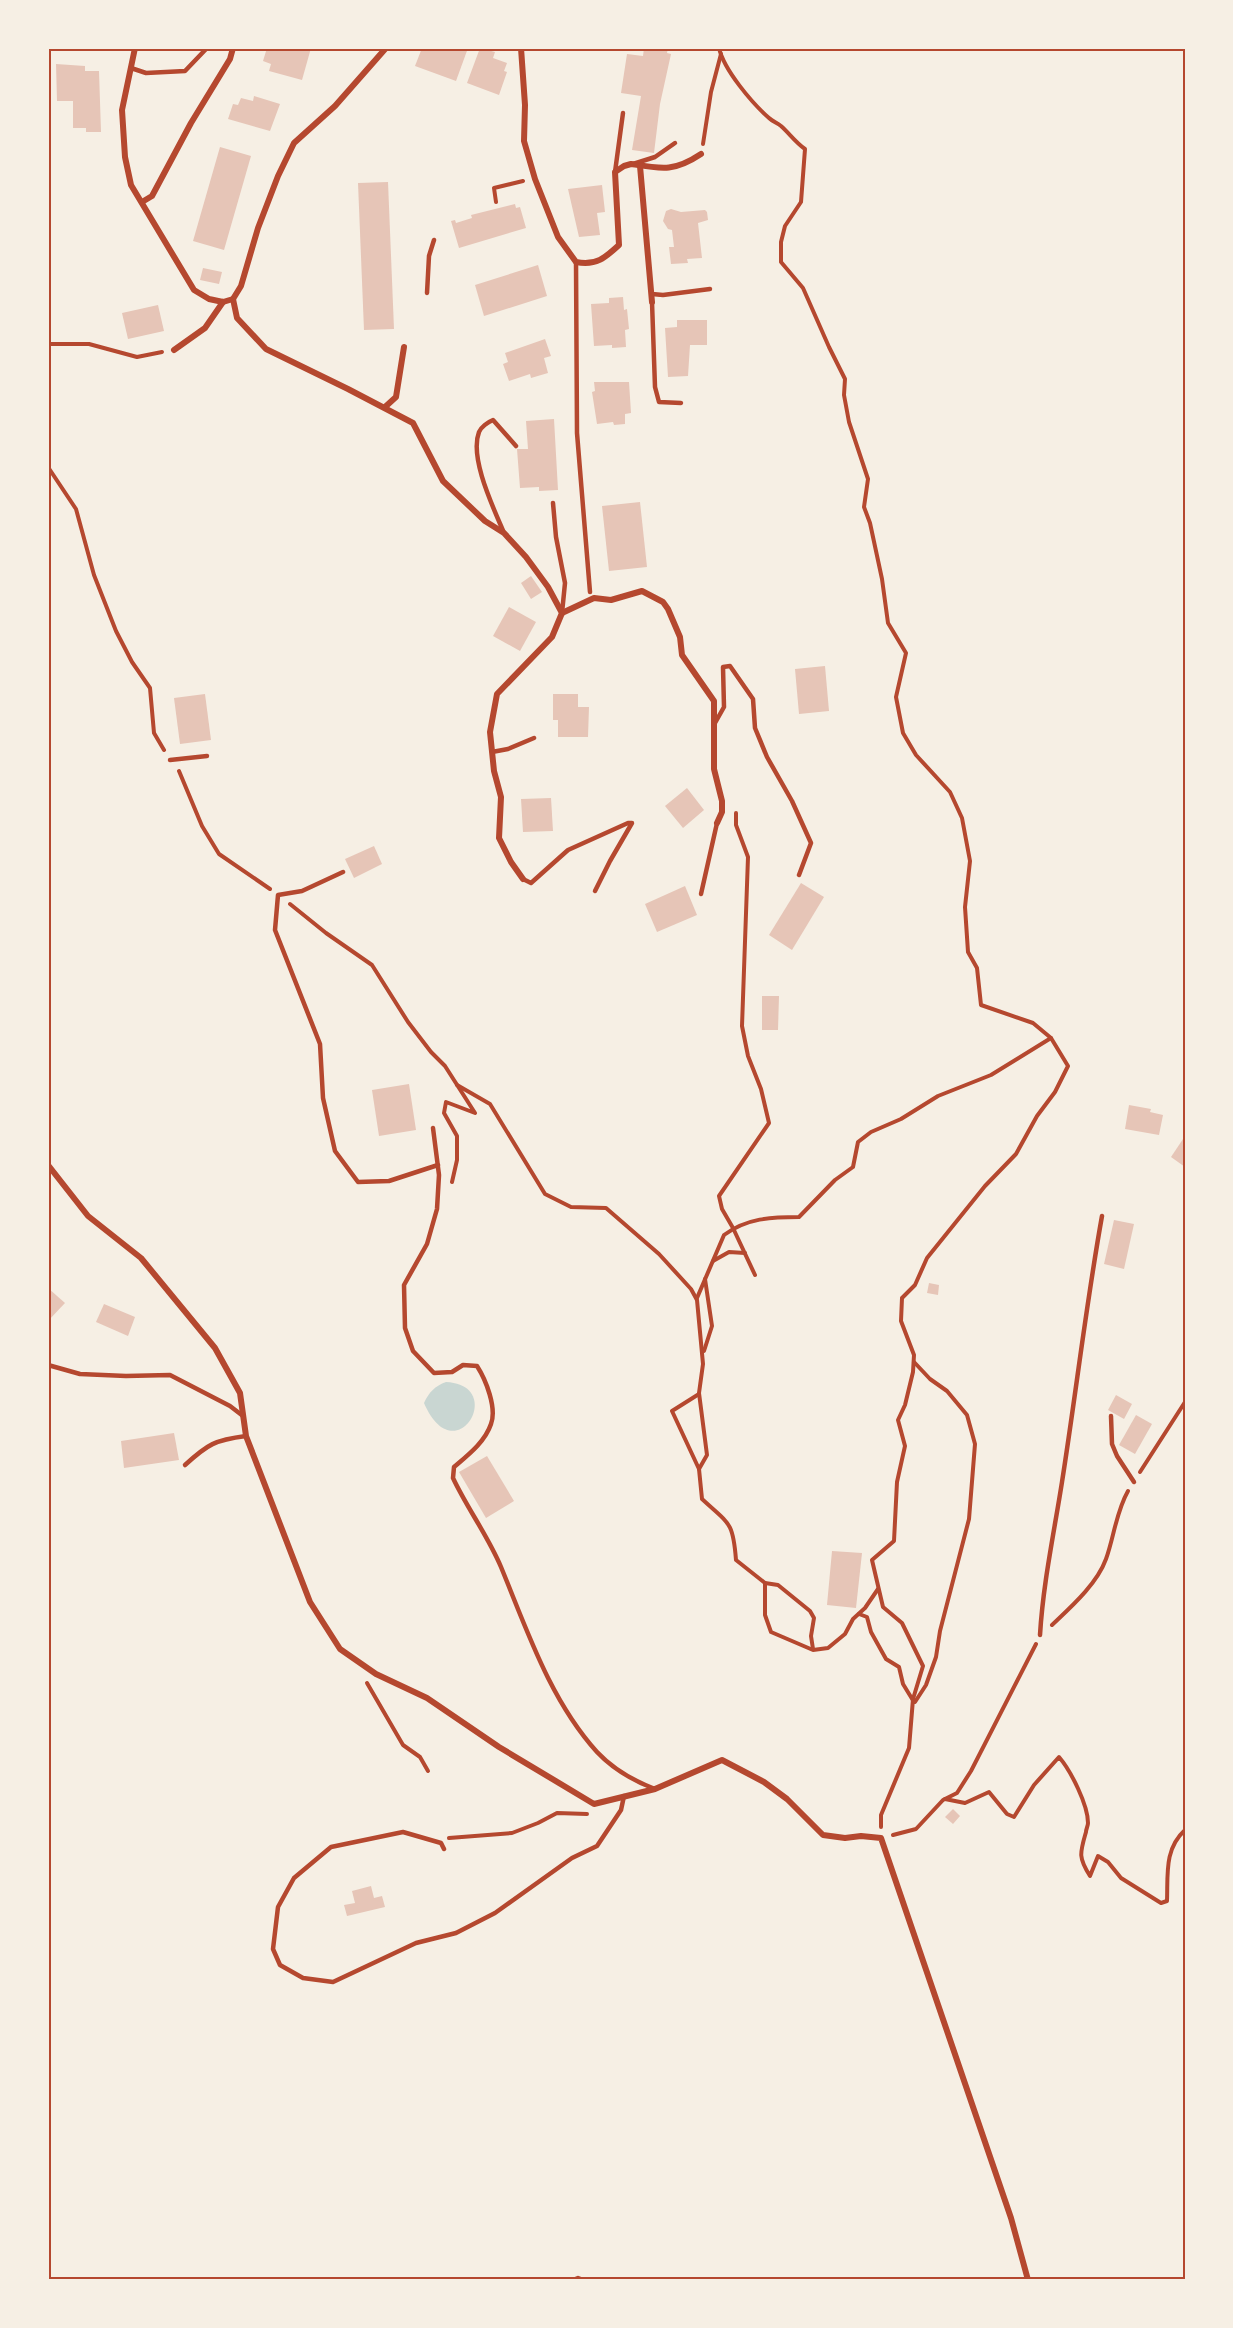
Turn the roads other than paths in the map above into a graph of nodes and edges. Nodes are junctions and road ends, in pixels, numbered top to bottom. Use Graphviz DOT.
graph roads {
  1 [pos="135,48"];
  2 [pos="207,48"];
  3 [pos="233,48"];
  4 [pos="386,48"];
  5 [pos="521,48"];
  6 [pos="131,68"];
  7 [pos="623,113"];
  8 [pos="675,143"];
  9 [pos="701,154"];
  10 [pos="631,164"];
  11 [pos="640,166"];
  12 [pos="615,172"];
  13 [pos="142,202"];
  14 [pos="434,240"];
  15 [pos="576,262"];
  16 [pos="710,289"];
  17 [pos="427,293"];
  18 [pos="652,294"];
  19 [pos="233,299"];
  20 [pos="223,302"];
  21 [pos="652,302"];
  22 [pos="404,347"];
  23 [pos="174,350"];
  24 [pos="681,403"];
  25 [pos="385,407"];
  26 [pos="516,446"];
  27 [pos="554,503"];
  28 [pos="504,533"];
  29 [pos="590,592"];
  30 [pos="562,613"];
  31 [pos="714,726"];
  32 [pos="534,738"];
  33 [pos="492,752"];
  34 [pos="207,756"];
  35 [pos="170,760"];
  36 [pos="717,823"];
  37 [pos="343,872"];
  38 [pos="799,875"];
  39 [pos="523,879"];
  40 [pos="595,891"];
  41 [pos="701,894"];
  42 [pos="433,1128"];
  43 [pos="48,1165"];
  44 [pos="438,1165"];
  45 [pos="1102,1216"];
  46 [pos="48,1365"];
  47 [pos="243,1416"];
  48 [pos="1111,1416"];
  49 [pos="246,1436"];
  50 [pos="185,1465"];
  51 [pos="1134,1482"];
  52 [pos="1040,1635"];
  53 [pos="655,1789"];
  54 [pos="624,1796"];
  55 [pos="444,1849"];
  56 [pos="573,2280"];
  57 [pos="583,2280"];
  58 [pos="1028,2280"];
  1 -- 6 [label="street"];
  2 -- 6 [label="lane"];
  3 -- 13 [label="street"];
  4 -- 19 [label="street"];
  5 -- 15 [label="street"];
  6 -- 13 [label="street"];
  7 -- 12 [label="lane"];
  8 -- 10 [label="lane"];
  9 -- 11 [label="street"];
  10 -- 11 [label="street"];
  10 -- 12 [label="street"];
  11 -- 18 [label="street"];
  12 -- 15 [label="street"];
  13 -- 20 [label="street"];
  14 -- 17 [label="lane"];
  15 -- 29 [label="lane"];
  16 -- 18 [label="lane"];
  18 -- 21 [label="street"];
  19 -- 20 [label="street"];
  19 -- 25 [label="street"];
  20 -- 23 [label="street"];
  21 -- 24 [label="lane"];
  22 -- 25 [label="street"];
  25 -- 28 [label="street"];
  26 -- 28 [label="lane"];
  27 -- 30 [label="lane"];
  28 -- 30 [label="street"];
  30 -- 31 [label="street"];
  30 -- 33 [label="street"];
  31 -- 36 [label="street"];
  31 -- 38 [label="lane"];
  32 -- 33 [label="lane"];
  33 -- 39 [label="street"];
  34 -- 35 [label="lane"];
  36 -- 41 [label="lane"];
  37 -- 44 [label="lane"];
  39 -- 40 [label="lane"];
  42 -- 44 [label="lane"];
  43 -- 47 [label="street"];
  44 -- 53 [label="lane"];
  45 -- 52 [label="lane"];
  46 -- 47 [label="lane"];
  47 -- 49 [label="street"];
  48 -- 51 [label="lane"];
  49 -- 50 [label="lane"];
  49 -- 54 [label="street"];
  53 -- 54 [label="street"];
  53 -- 58 [label="street"];
  54 -- 55 [label="lane"];
  56 -- 57 [label="lane"];
}
